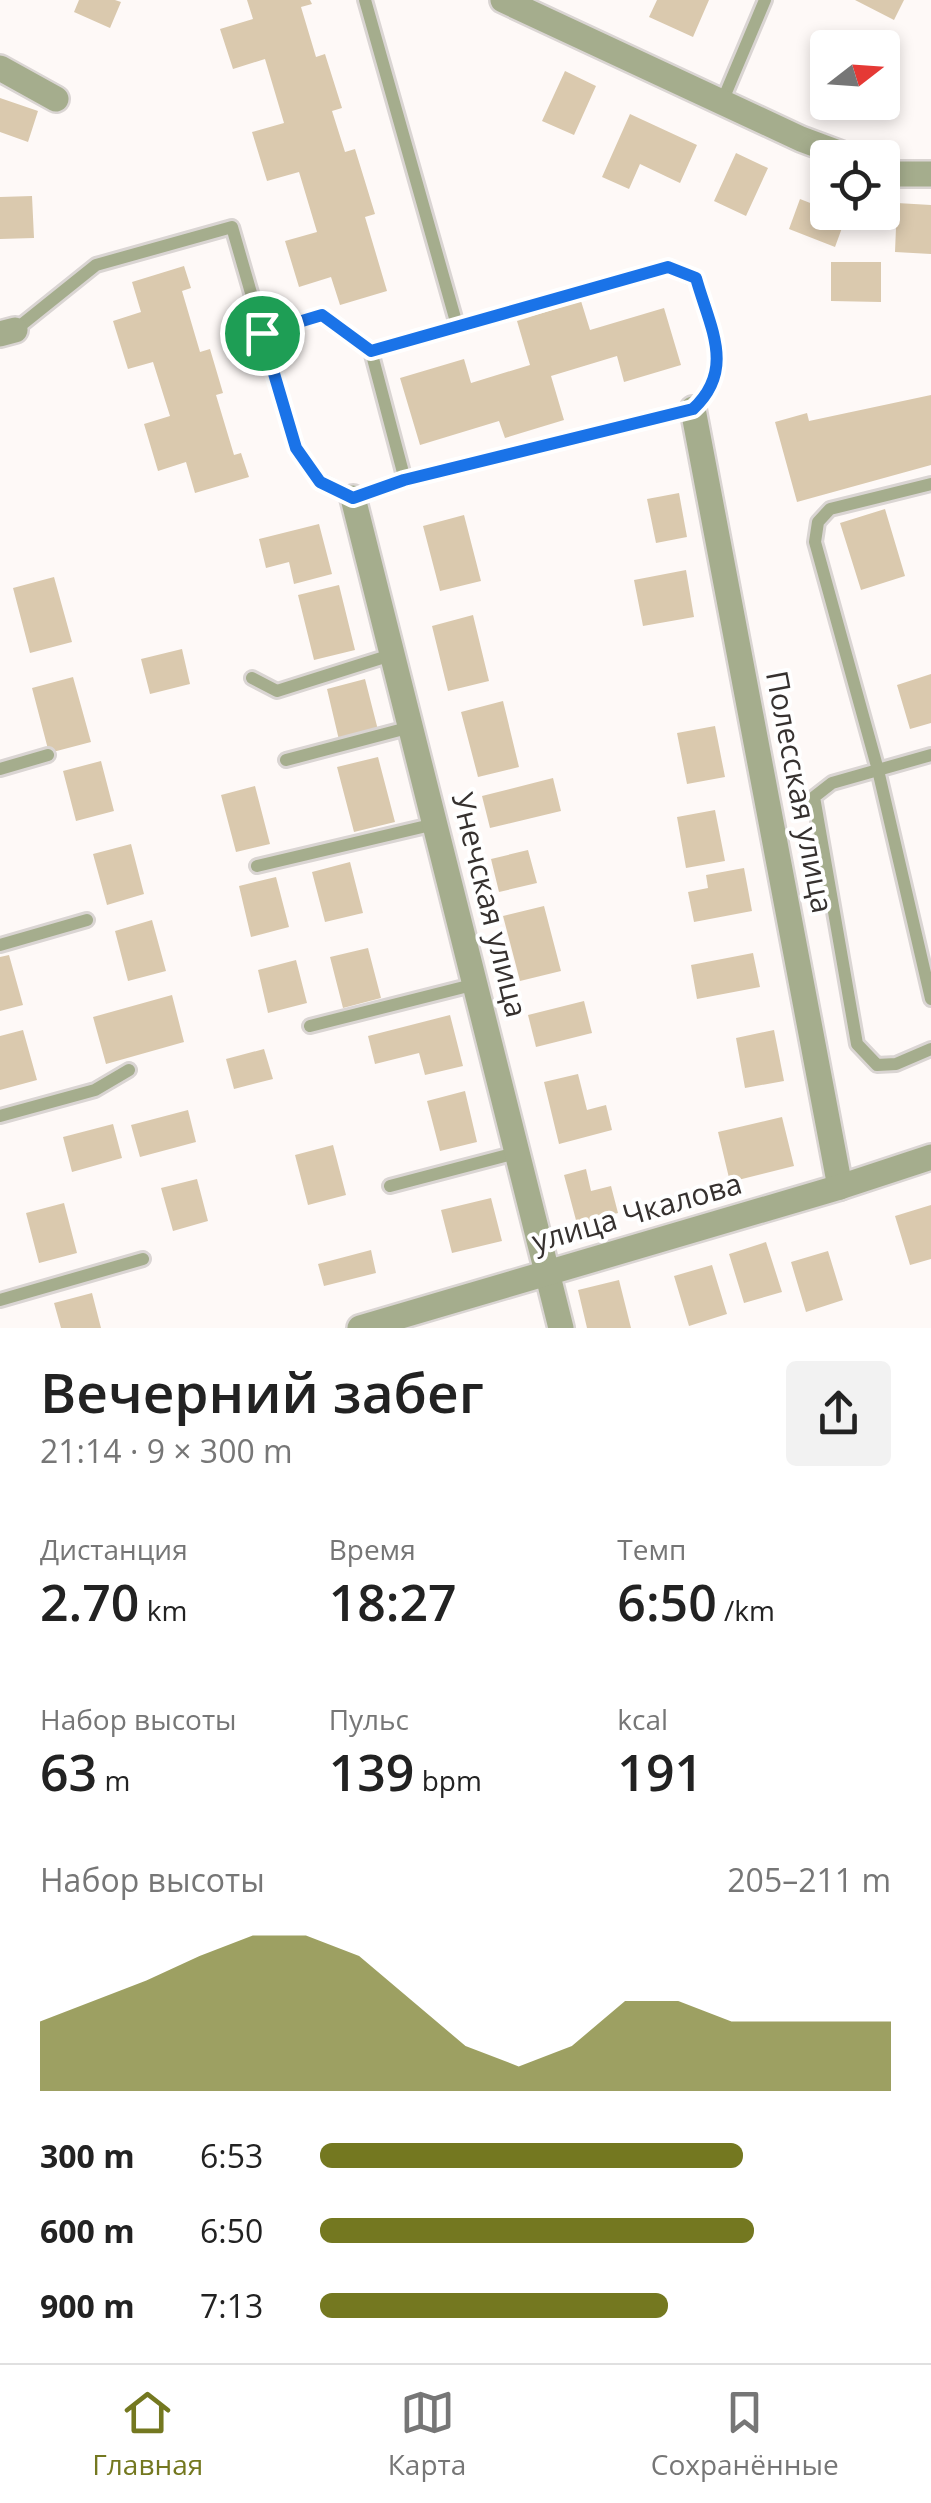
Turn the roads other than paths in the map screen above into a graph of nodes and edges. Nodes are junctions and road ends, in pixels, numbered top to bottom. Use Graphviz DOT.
graph roads {
  1 [pos="365,0"];
  2 [pos="503,0"];
  3 [pos="765,0"];
  4 [pos="0,68"];
  5 [pos="56,99"];
  6 [pos="722,102"];
  7 [pos="810,140"];
  8 [pos="900,174"];
  9 [pos="931,174"];
  10 [pos="457,325"];
  11 [pos="8,332"];
  12 [pos="262,333"];
  13 [pos="371,351"];
  14 [pos="693,409"];
  15 [pos="404,480"];
  16 [pos="931,484"];
  17 [pos="353,498"];
  18 [pos="391,655"];
  19 [pos="252,678"];
  20 [pos="411,728"];
  21 [pos="48,755"];
  22 [pos="931,755"];
  23 [pos="286,760"];
  24 [pos="0,769"];
  25 [pos="878,770"];
  26 [pos="435,824"];
  27 [pos="257,866"];
  28 [pos="86,920"];
  29 [pos="0,946"];
  30 [pos="476,984"];
  31 [pos="931,999"];
  32 [pos="310,1026"];
  33 [pos="931,1048"];
  34 [pos="129,1070"];
  35 [pos="0,1116"];
  36 [pos="516,1154"];
  37 [pos="931,1156"];
  38 [pos="390,1186"];
  39 [pos="840,1188"];
  40 [pos="143,1259"];
  41 [pos="547,1273"];
  42 [pos="0,1300"];
  43 [pos="360,1328"];
  44 [pos="561,1328"];
  1 -- 10 [label="lane"];
  2 -- 6 [label="street"];
  3 -- 6 [label="lane"];
  4 -- 5 [label="street"];
  6 -- 7 [label="street"];
  8 -- 9 [label="street"];
  10 -- 13 [label="lane"];
  10 -- 14 [label="lane"];
  11 -- 12 [label="lane"];
  12 -- 13 [label="lane"];
  12 -- 17 [label="lane"];
  13 -- 15 [label="lane"];
  14 -- 15 [label="lane"];
  14 -- 39 [label="street, Полесская улица"];
  15 -- 17 [label="lane"];
  16 -- 25 [label="lane"];
  17 -- 18 [label="street, Унечская улица"];
  18 -- 19 [label="lane"];
  18 -- 20 [label="street, Унечская улица"];
  20 -- 23 [label="lane"];
  20 -- 26 [label="street, Унечская улица"];
  21 -- 24 [label="lane"];
  22 -- 25 [label="lane"];
  25 -- 31 [label="lane"];
  25 -- 33 [label="lane"];
  26 -- 27 [label="lane"];
  26 -- 30 [label="street, Унечская улица"];
  28 -- 29 [label="lane"];
  30 -- 32 [label="lane"];
  30 -- 36 [label="street, Унечская улица"];
  34 -- 35 [label="lane"];
  36 -- 38 [label="lane"];
  36 -- 41 [label="street, Унечская улица"];
  37 -- 39 [label="street, улица Чкалова"];
  39 -- 41 [label="street, улица Чкалова"];
  40 -- 42 [label="lane"];
  41 -- 43 [label="street, улица Чкалова"];
  41 -- 44 [label="street, Унечская улица"];
}
